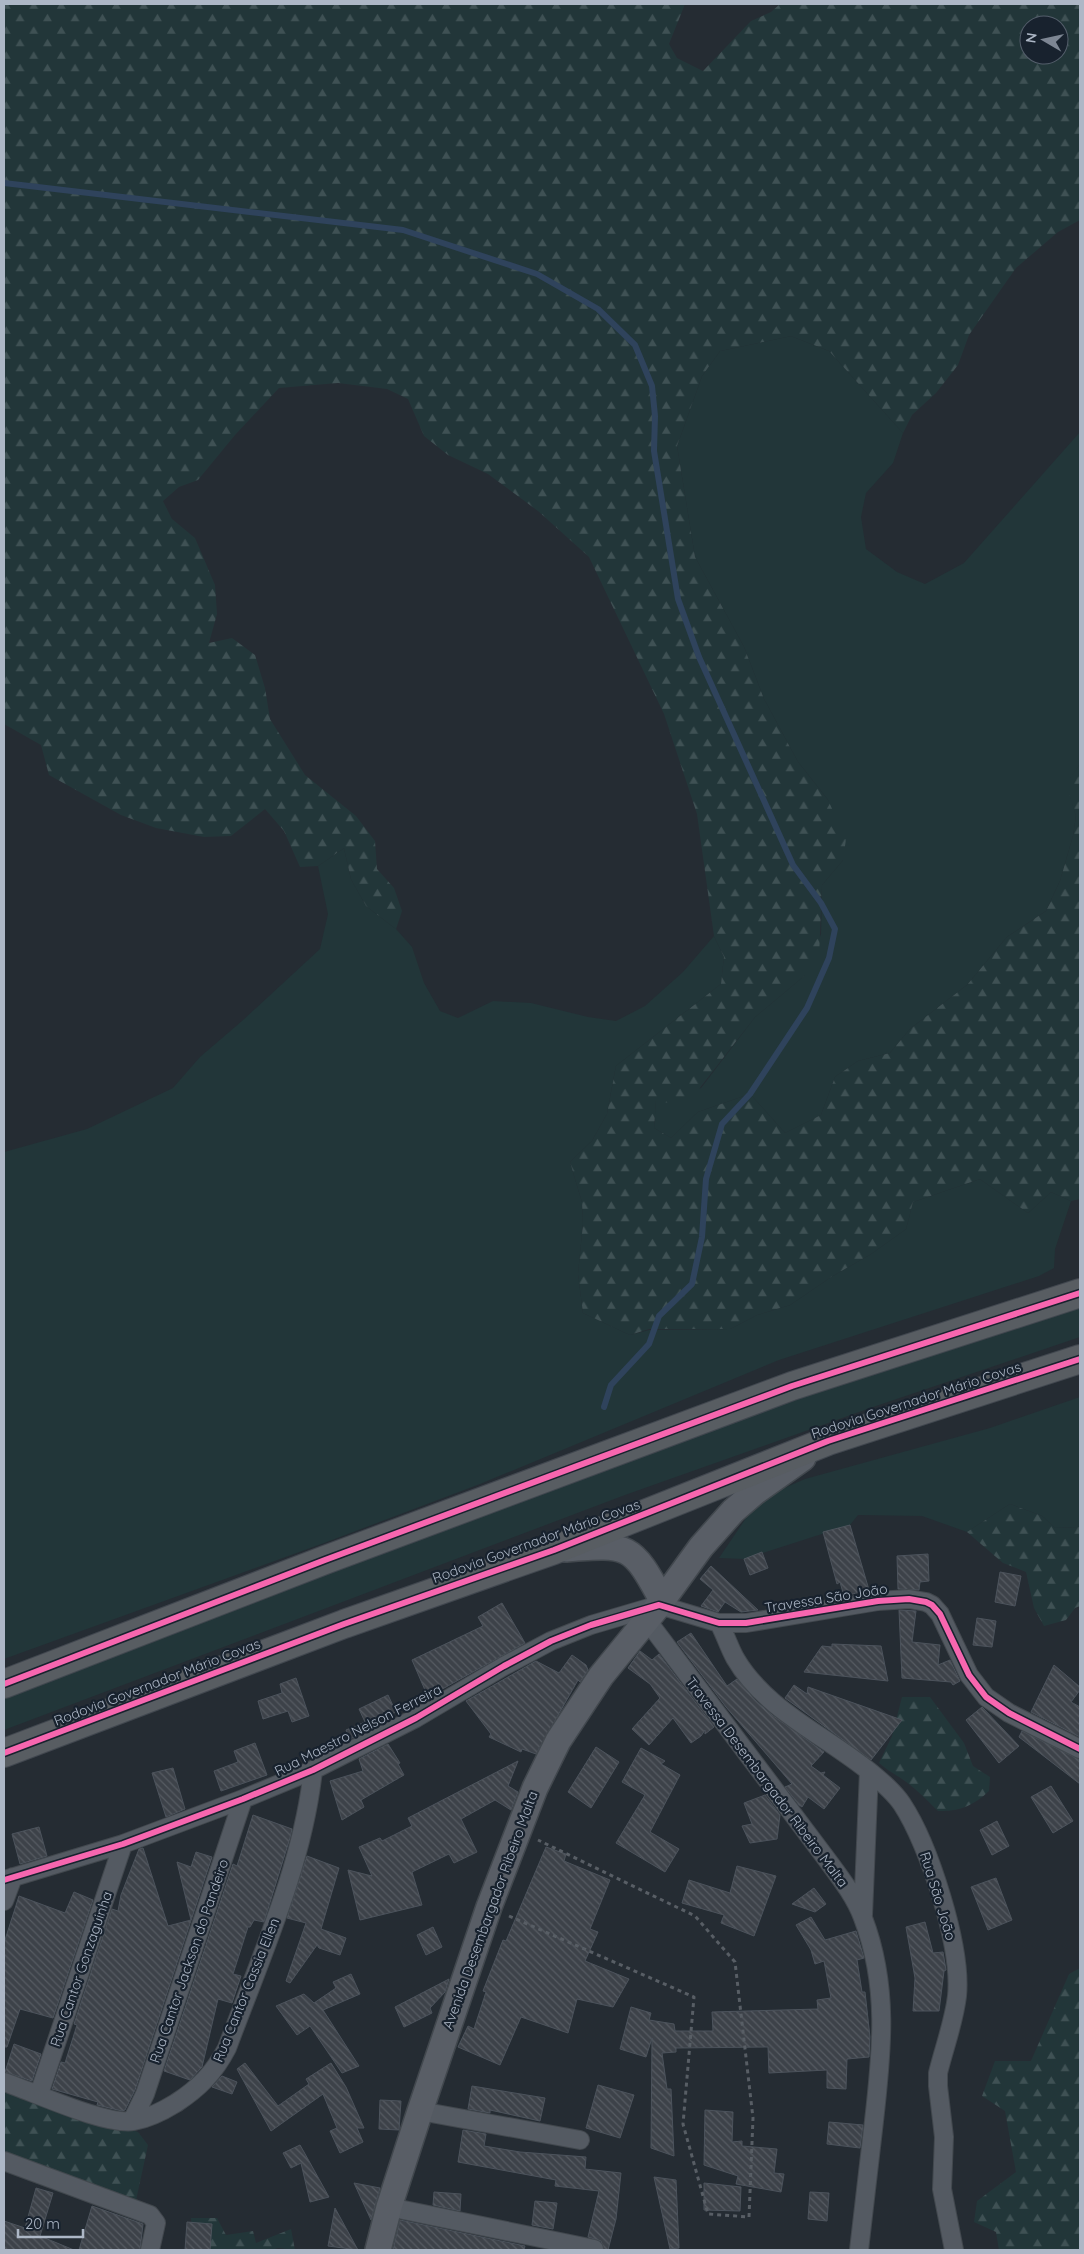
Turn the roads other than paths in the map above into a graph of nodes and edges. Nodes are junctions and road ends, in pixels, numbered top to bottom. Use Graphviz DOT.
graph roads {
  1 [pos="1080,1293"];
  2 [pos="1080,1359"];
  3 [pos="828,1441"];
  4 [pos="554,1550"];
  5 [pos="656,1608"];
  6 [pos="720,1623"];
  7 [pos="4,1684"];
  8 [pos="1080,1749"];
  9 [pos="4,1753"];
  10 [pos="313,1770"];
  11 [pos="869,1770"];
  12 [pos="244,1799"];
  13 [pos="123,1844"];
  14 [pos="8,1879"];
  15 [pos="4,1901"];
  16 [pos="862,1916"];
  17 [pos="4,2082"];
  18 [pos="39,2094"];
  19 [pos="420,2111"];
  20 [pos="132,2121"];
  21 [pos="580,2140"];
  22 [pos="4,2161"];
  23 [pos="389,2207"];
  24 [pos="594,2249"];
  25 [pos="150,2250"];
  26 [pos="378,2250"];
  27 [pos="859,2250"];
  28 [pos="954,2250"];
  1 -- 7 [label="highway"];
  2 -- 3 [label="highway, Rodovia Governador Mário Covas"];
  3 -- 4 [label="highway, Rodovia Governador Mário Covas"];
  3 -- 5 [label="main road, Avenida Desembargador Ribeiro Malta"];
  4 -- 5 [label="main road"];
  4 -- 9 [label="highway, Rodovia Governador Mário Covas"];
  5 -- 6 [label="street, Travessa São João"];
  5 -- 10 [label="street, Rua Maestro Nelson Ferreira"];
  5 -- 16 [label="street, Travessa Desembargador Ribeiro Malta"];
  5 -- 19 [label="main road, Avenida Desembargador Ribeiro Malta"];
  6 -- 8 [label="street, Travessa São João"];
  6 -- 11 [label="street, Rua São João"];
  10 -- 12 [label="street, Rua Maestro Nelson Ferreira"];
  10 -- 20 [label="street, Rua Cantor Cassia Ellen"];
  11 -- 16 [label="street"];
  11 -- 28 [label="street, Rua São João"];
  12 -- 13 [label="street, Rua Maestro Nelson Ferreira"];
  12 -- 20 [label="street, Rua Cantor Jackson do Pandeiro"];
  13 -- 14 [label="street, Rua Maestro Nelson Ferreira"];
  13 -- 18 [label="street, Rua Cantor Gonzaguinha"];
  14 -- 15 [label="street"];
  16 -- 27 [label="street, Travessa Desembargador Ribeiro Malta"];
  17 -- 18 [label="street, Rua Cantor Cassia Ellen"];
  18 -- 20 [label="street, Rua Cantor Cassia Ellen"];
  19 -- 21 [label="street"];
  19 -- 23 [label="main road, Avenida Desembargador Ribeiro Malta"];
  22 -- 25 [label="street"];
  23 -- 24 [label="street"];
  23 -- 26 [label="main road, Avenida Desembargador Ribeiro Malta"];
}
